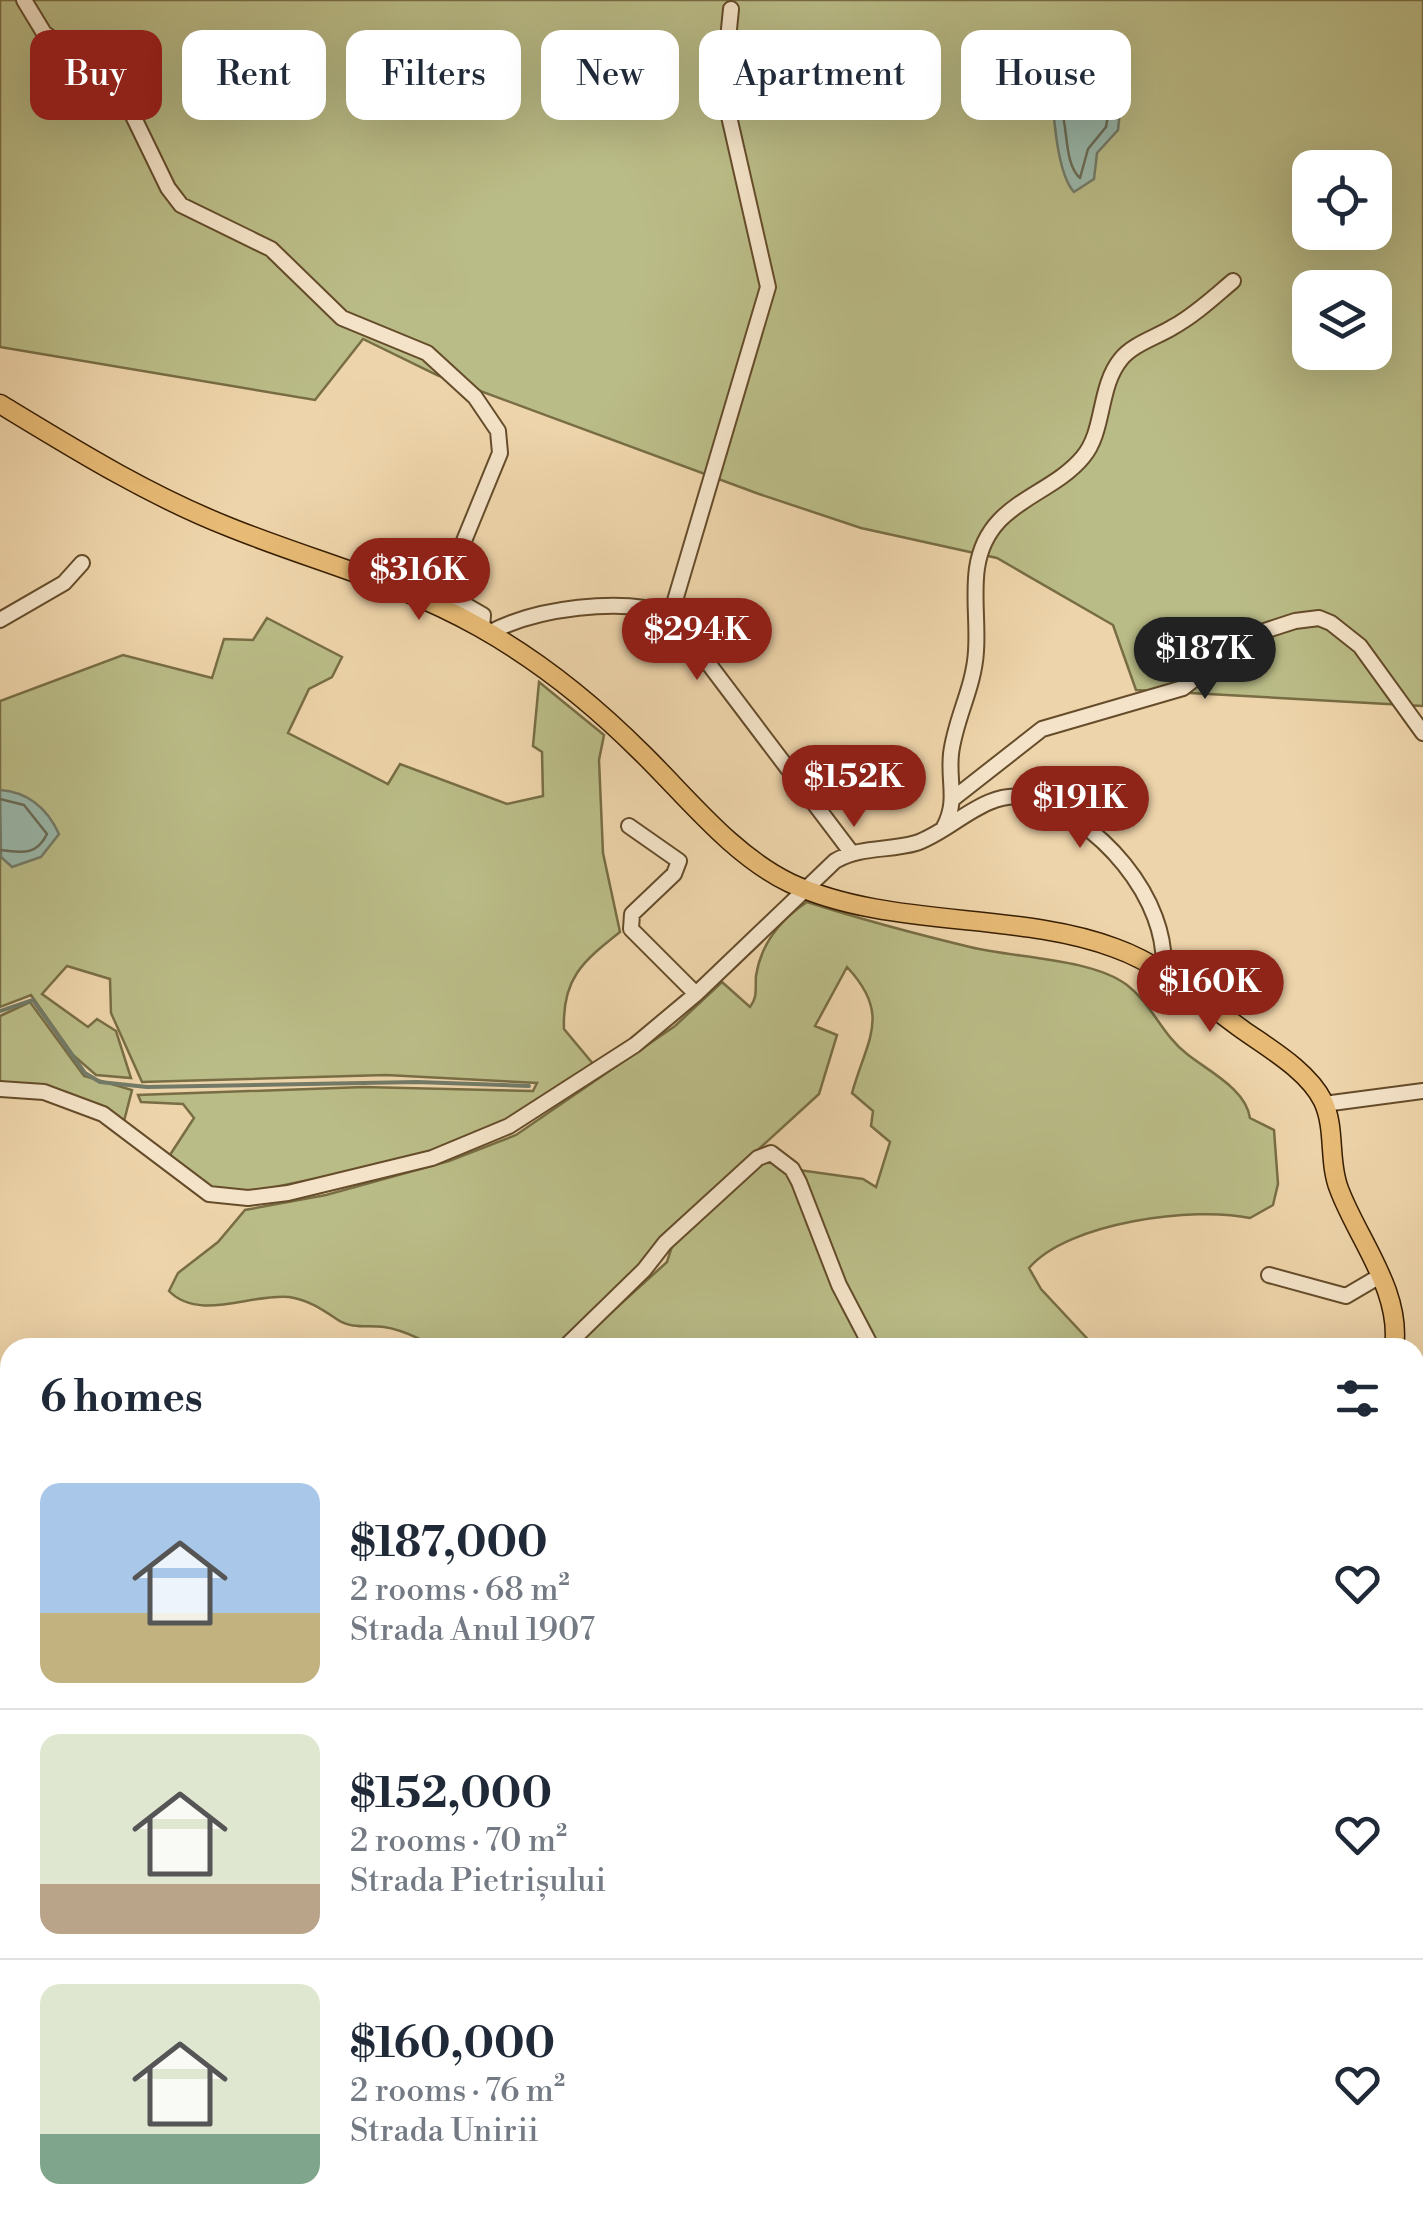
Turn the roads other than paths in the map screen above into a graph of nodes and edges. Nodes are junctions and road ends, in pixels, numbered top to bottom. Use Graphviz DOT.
graph roads {
  1 [pos="24,0"];
  2 [pos="731,8"];
  3 [pos="1233,281"];
  4 [pos="0,404"];
  5 [pos="82,563"];
  6 [pos="441,599"];
  7 [pos="671,614"];
  8 [pos="0,620"];
  9 [pos="485,631"];
  10 [pos="1423,733"];
  11 [pos="954,798"];
  12 [pos="629,826"];
  13 [pos="944,827"];
  14 [pos="851,852"];
  15 [pos="803,888"];
  16 [pos="1163,973"];
  17 [pos="696,994"];
  18 [pos="0,1089"];
  19 [pos="1423,1091"];
  20 [pos="1324,1104"];
  21 [pos="1269,1275"];
  22 [pos="1380,1276"];
  23 [pos="574,1338"];
  24 [pos="866,1338"];
  25 [pos="1394,1338"];
  1 -- 6 [label="street"];
  2 -- 7 [label="street"];
  3 -- 11 [label="street"];
  4 -- 6 [label="main road"];
  5 -- 8 [label="street"];
  6 -- 9 [label="main road"];
  7 -- 9 [label="street"];
  7 -- 14 [label="street"];
  9 -- 15 [label="main road"];
  10 -- 11 [label="street"];
  11 -- 13 [label="street"];
  12 -- 17 [label="street"];
  13 -- 14 [label="street"];
  13 -- 16 [label="street"];
  14 -- 15 [label="street"];
  15 -- 16 [label="main road"];
  15 -- 17 [label="street"];
  16 -- 20 [label="main road"];
  17 -- 18 [label="street"];
  19 -- 20 [label="street"];
  20 -- 22 [label="main road"];
  21 -- 22 [label="street"];
  22 -- 25 [label="main road"];
  23 -- 24 [label="street"];
}
